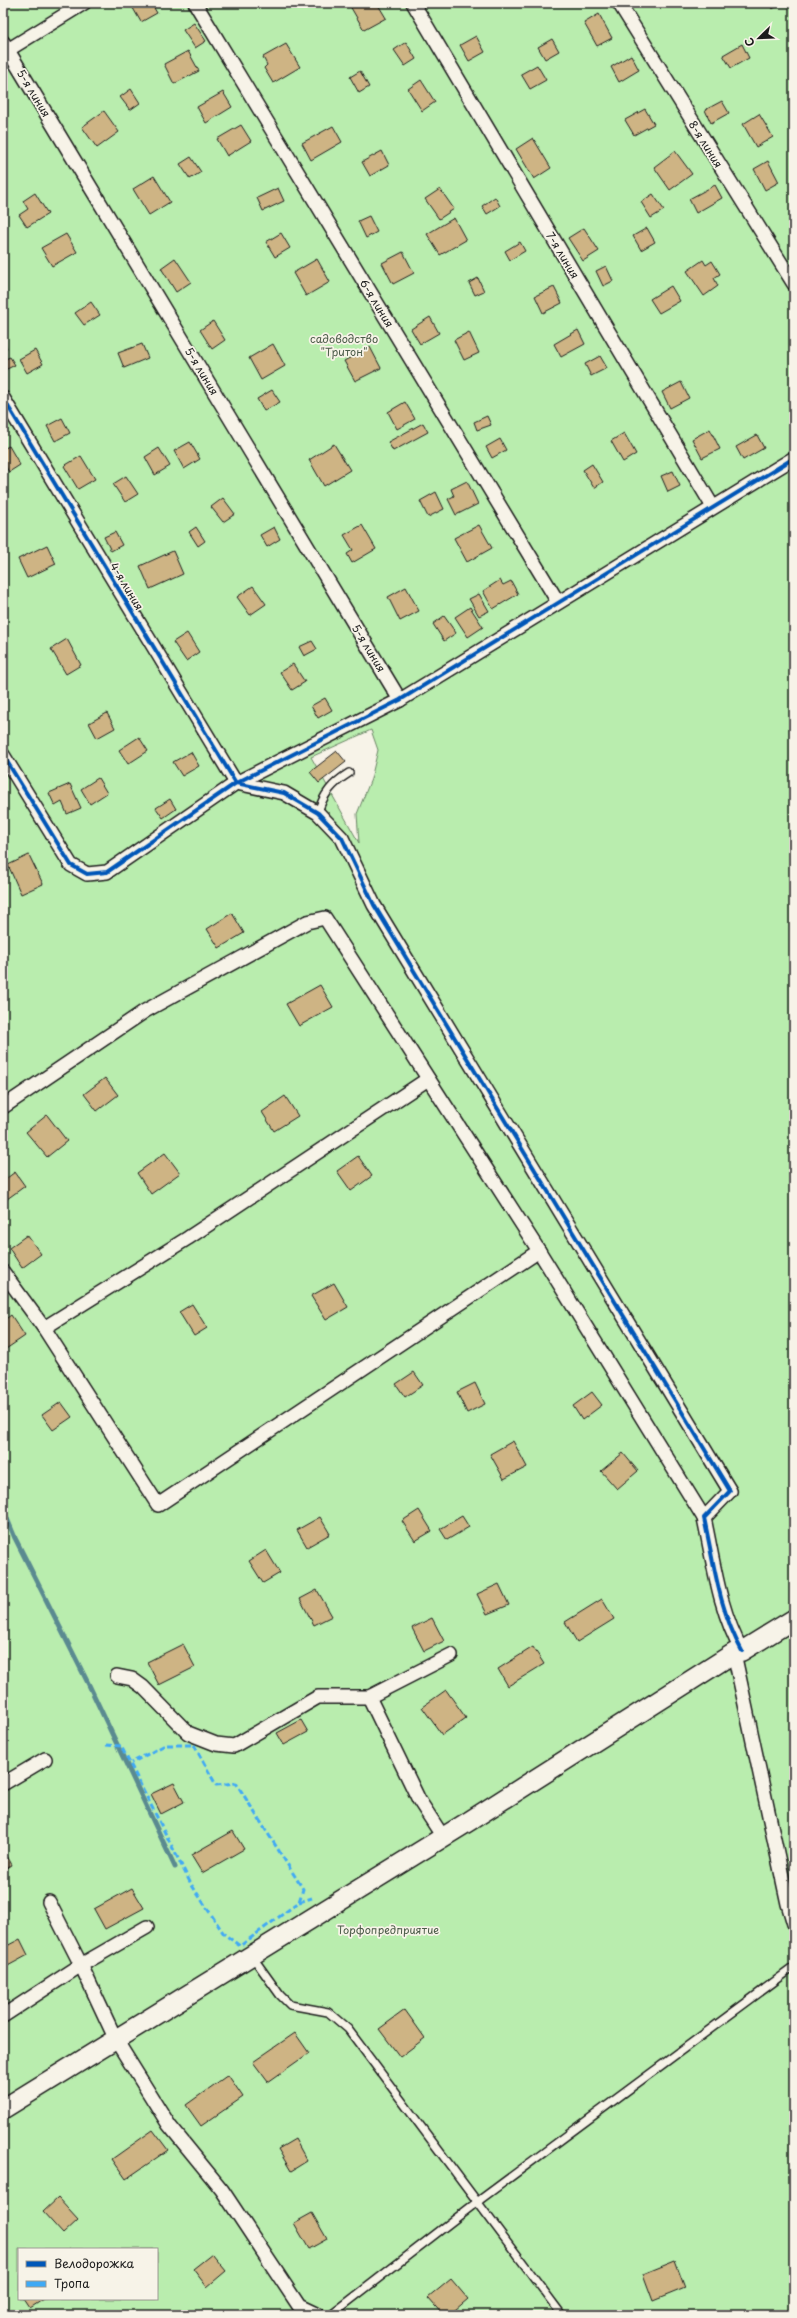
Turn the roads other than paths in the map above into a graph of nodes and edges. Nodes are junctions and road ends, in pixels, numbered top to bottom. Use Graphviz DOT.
graph roads {
  1 [pos="84,3"];
  2 [pos="195,3"];
  3 [pos="413,3"];
  4 [pos="619,3"];
  5 [pos="5,48"];
  6 [pos="794,284"];
  7 [pos="3,398"];
  8 [pos="794,458"];
  9 [pos="713,507"];
  10 [pos="558,602"];
  11 [pos="400,700"];
  12 [pos="3,755"];
  13 [pos="349,773"];
  14 [pos="236,784"];
  15 [pos="318,813"];
  16 [pos="428,1079"];
  17 [pos="3,1107"];
  18 [pos="539,1251"];
  19 [pos="3,1272"];
  20 [pos="44,1328"];
  21 [pos="704,1518"];
  22 [pos="794,1618"];
  23 [pos="738,1652"];
  24 [pos="451,1655"];
  25 [pos="117,1676"];
  26 [pos="369,1697"];
  27 [pos="45,1759"];
  28 [pos="3,1784"];
  29 [pos="443,1837"];
  30 [pos="49,1902"];
  31 [pos="794,1924"];
  32 [pos="147,1927"];
  33 [pos="252,1955"];
  34 [pos="81,1965"];
  35 [pos="794,1967"];
  36 [pos="3,2016"];
  37 [pos="116,2040"];
  38 [pos="3,2110"];
  39 [pos="477,2202"];
  40 [pos="318,2315"];
  41 [pos="331,2315"];
  42 [pos="562,2315"];
  1 -- 5 [label="street"];
  2 -- 10 [label="street, 6-я линия"];
  3 -- 9 [label="street, 7-я линия"];
  4 -- 6 [label="street, 8-я линия"];
  5 -- 11 [label="street, 5-я линия"];
  7 -- 14 [label="street, 4-я линия"];
  8 -- 9 [label="street"];
  9 -- 10 [label="street"];
  10 -- 11 [label="street"];
  11 -- 14 [label="street"];
  12 -- 14 [label="street"];
  13 -- 15 [label="lane"];
  14 -- 15 [label="street"];
  15 -- 21 [label="street"];
  16 -- 17 [label="street"];
  16 -- 18 [label="street"];
  16 -- 20 [label="street"];
  18 -- 20 [label="street"];
  18 -- 21 [label="street"];
  19 -- 20 [label="street"];
  21 -- 23 [label="street"];
  22 -- 23 [label="main road"];
  23 -- 29 [label="main road"];
  23 -- 31 [label="street"];
  24 -- 26 [label="street"];
  25 -- 26 [label="street"];
  26 -- 29 [label="street"];
  27 -- 28 [label="street"];
  29 -- 33 [label="main road"];
  30 -- 34 [label="street"];
  32 -- 34 [label="street"];
  33 -- 37 [label="main road"];
  33 -- 39 [label="lane"];
  34 -- 36 [label="street"];
  34 -- 37 [label="street"];
  35 -- 39 [label="lane"];
  37 -- 38 [label="main road"];
  37 -- 40 [label="street"];
  39 -- 41 [label="lane"];
  39 -- 42 [label="lane"];
}
